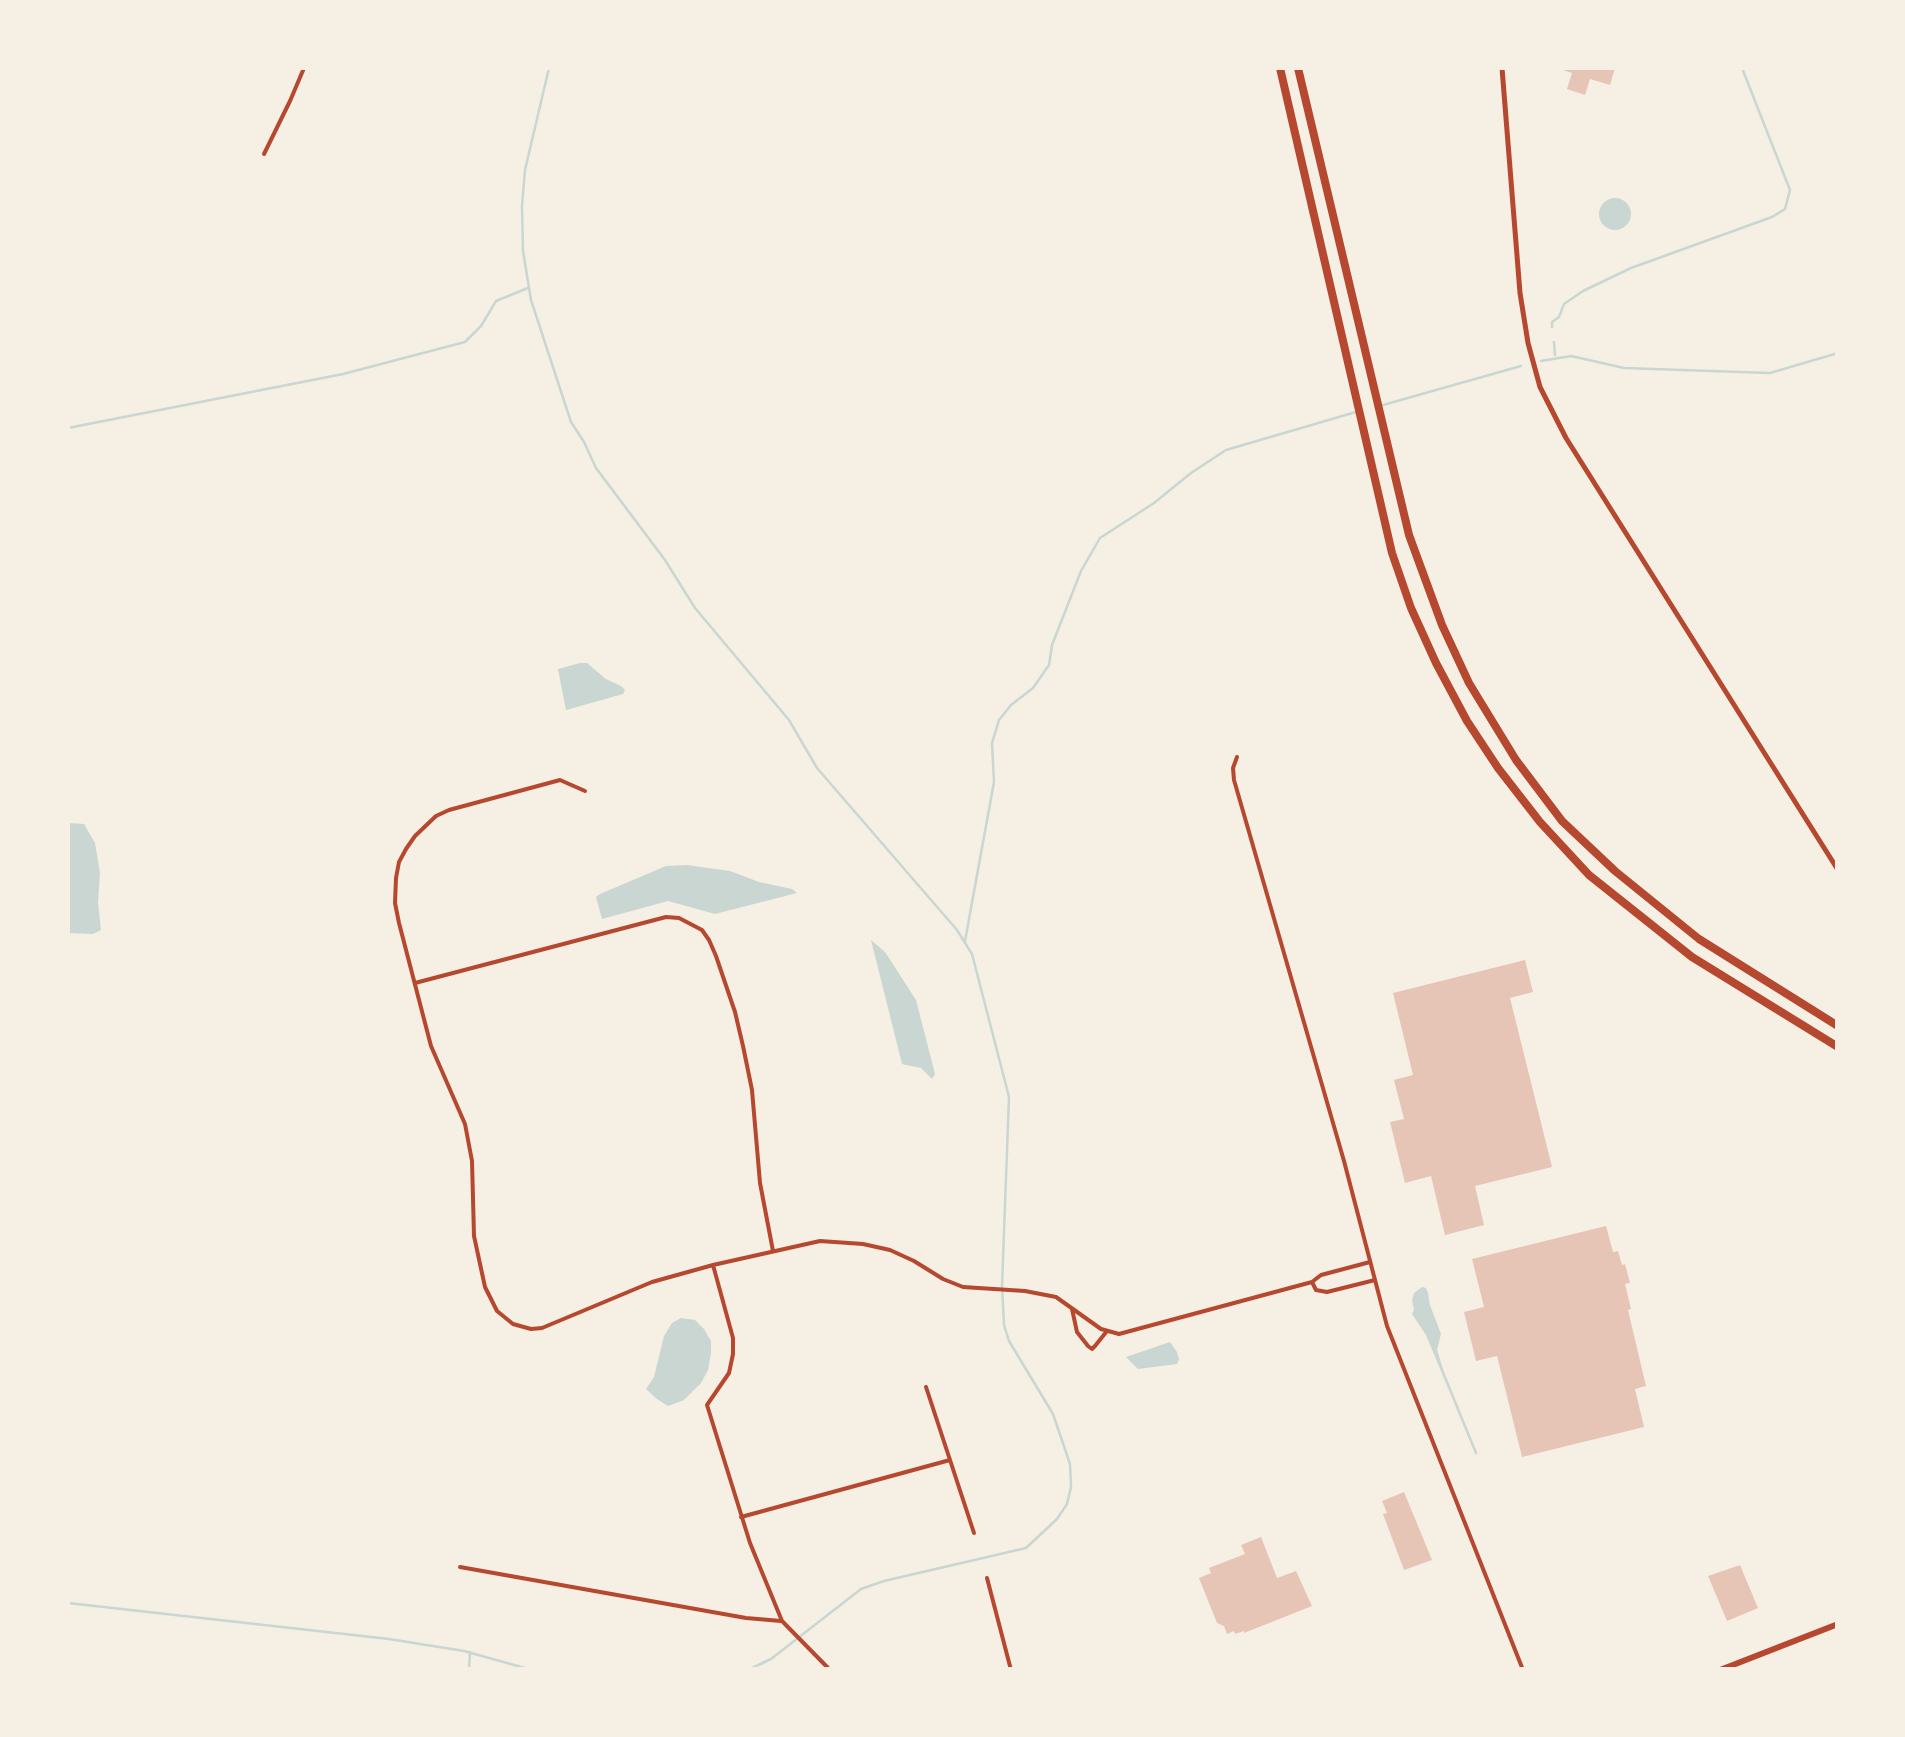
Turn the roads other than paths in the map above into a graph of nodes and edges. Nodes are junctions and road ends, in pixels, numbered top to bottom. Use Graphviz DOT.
graph roads {
  1 [pos="304,68"];
  2 [pos="1280,68"];
  3 [pos="1298,68"];
  4 [pos="1502,68"];
  5 [pos="264,154"];
  6 [pos="1236,758"];
  7 [pos="585,791"];
  8 [pos="1838,870"];
  9 [pos="416,982"];
  10 [pos="1838,1026"];
  11 [pos="1838,1047"];
  12 [pos="773,1251"];
  13 [pos="1370,1262"];
  14 [pos="713,1265"];
  15 [pos="1374,1280"];
  16 [pos="1312,1282"];
  17 [pos="1072,1308"];
  18 [pos="1107,1331"];
  19 [pos="926,1387"];
  20 [pos="950,1460"];
  21 [pos="741,1518"];
  22 [pos="974,1533"];
  23 [pos="460,1567"];
  24 [pos="986,1578"];
  25 [pos="782,1621"];
  26 [pos="1838,1624"];
  27 [pos="830,1670"];
  28 [pos="1011,1670"];
  29 [pos="1523,1670"];
  30 [pos="1720,1670"];
  1 -- 5 [label="street"];
  2 -- 11 [label="highway"];
  3 -- 10 [label="highway"];
  4 -- 8 [label="street"];
  6 -- 13 [label="street"];
  7 -- 9 [label="street"];
  9 -- 12 [label="street"];
  9 -- 14 [label="street"];
  12 -- 14 [label="street"];
  12 -- 17 [label="street"];
  13 -- 15 [label="street"];
  13 -- 16 [label="street"];
  14 -- 21 [label="street"];
  15 -- 16 [label="street"];
  15 -- 29 [label="street"];
  16 -- 18 [label="street"];
  17 -- 18 [label="street"];
  17 -- 18 [label="street"];
  19 -- 20 [label="street"];
  20 -- 21 [label="street"];
  20 -- 22 [label="street"];
  21 -- 25 [label="street"];
  23 -- 25 [label="street"];
  24 -- 28 [label="street"];
  25 -- 27 [label="street"];
  26 -- 30 [label="main road"];
}
